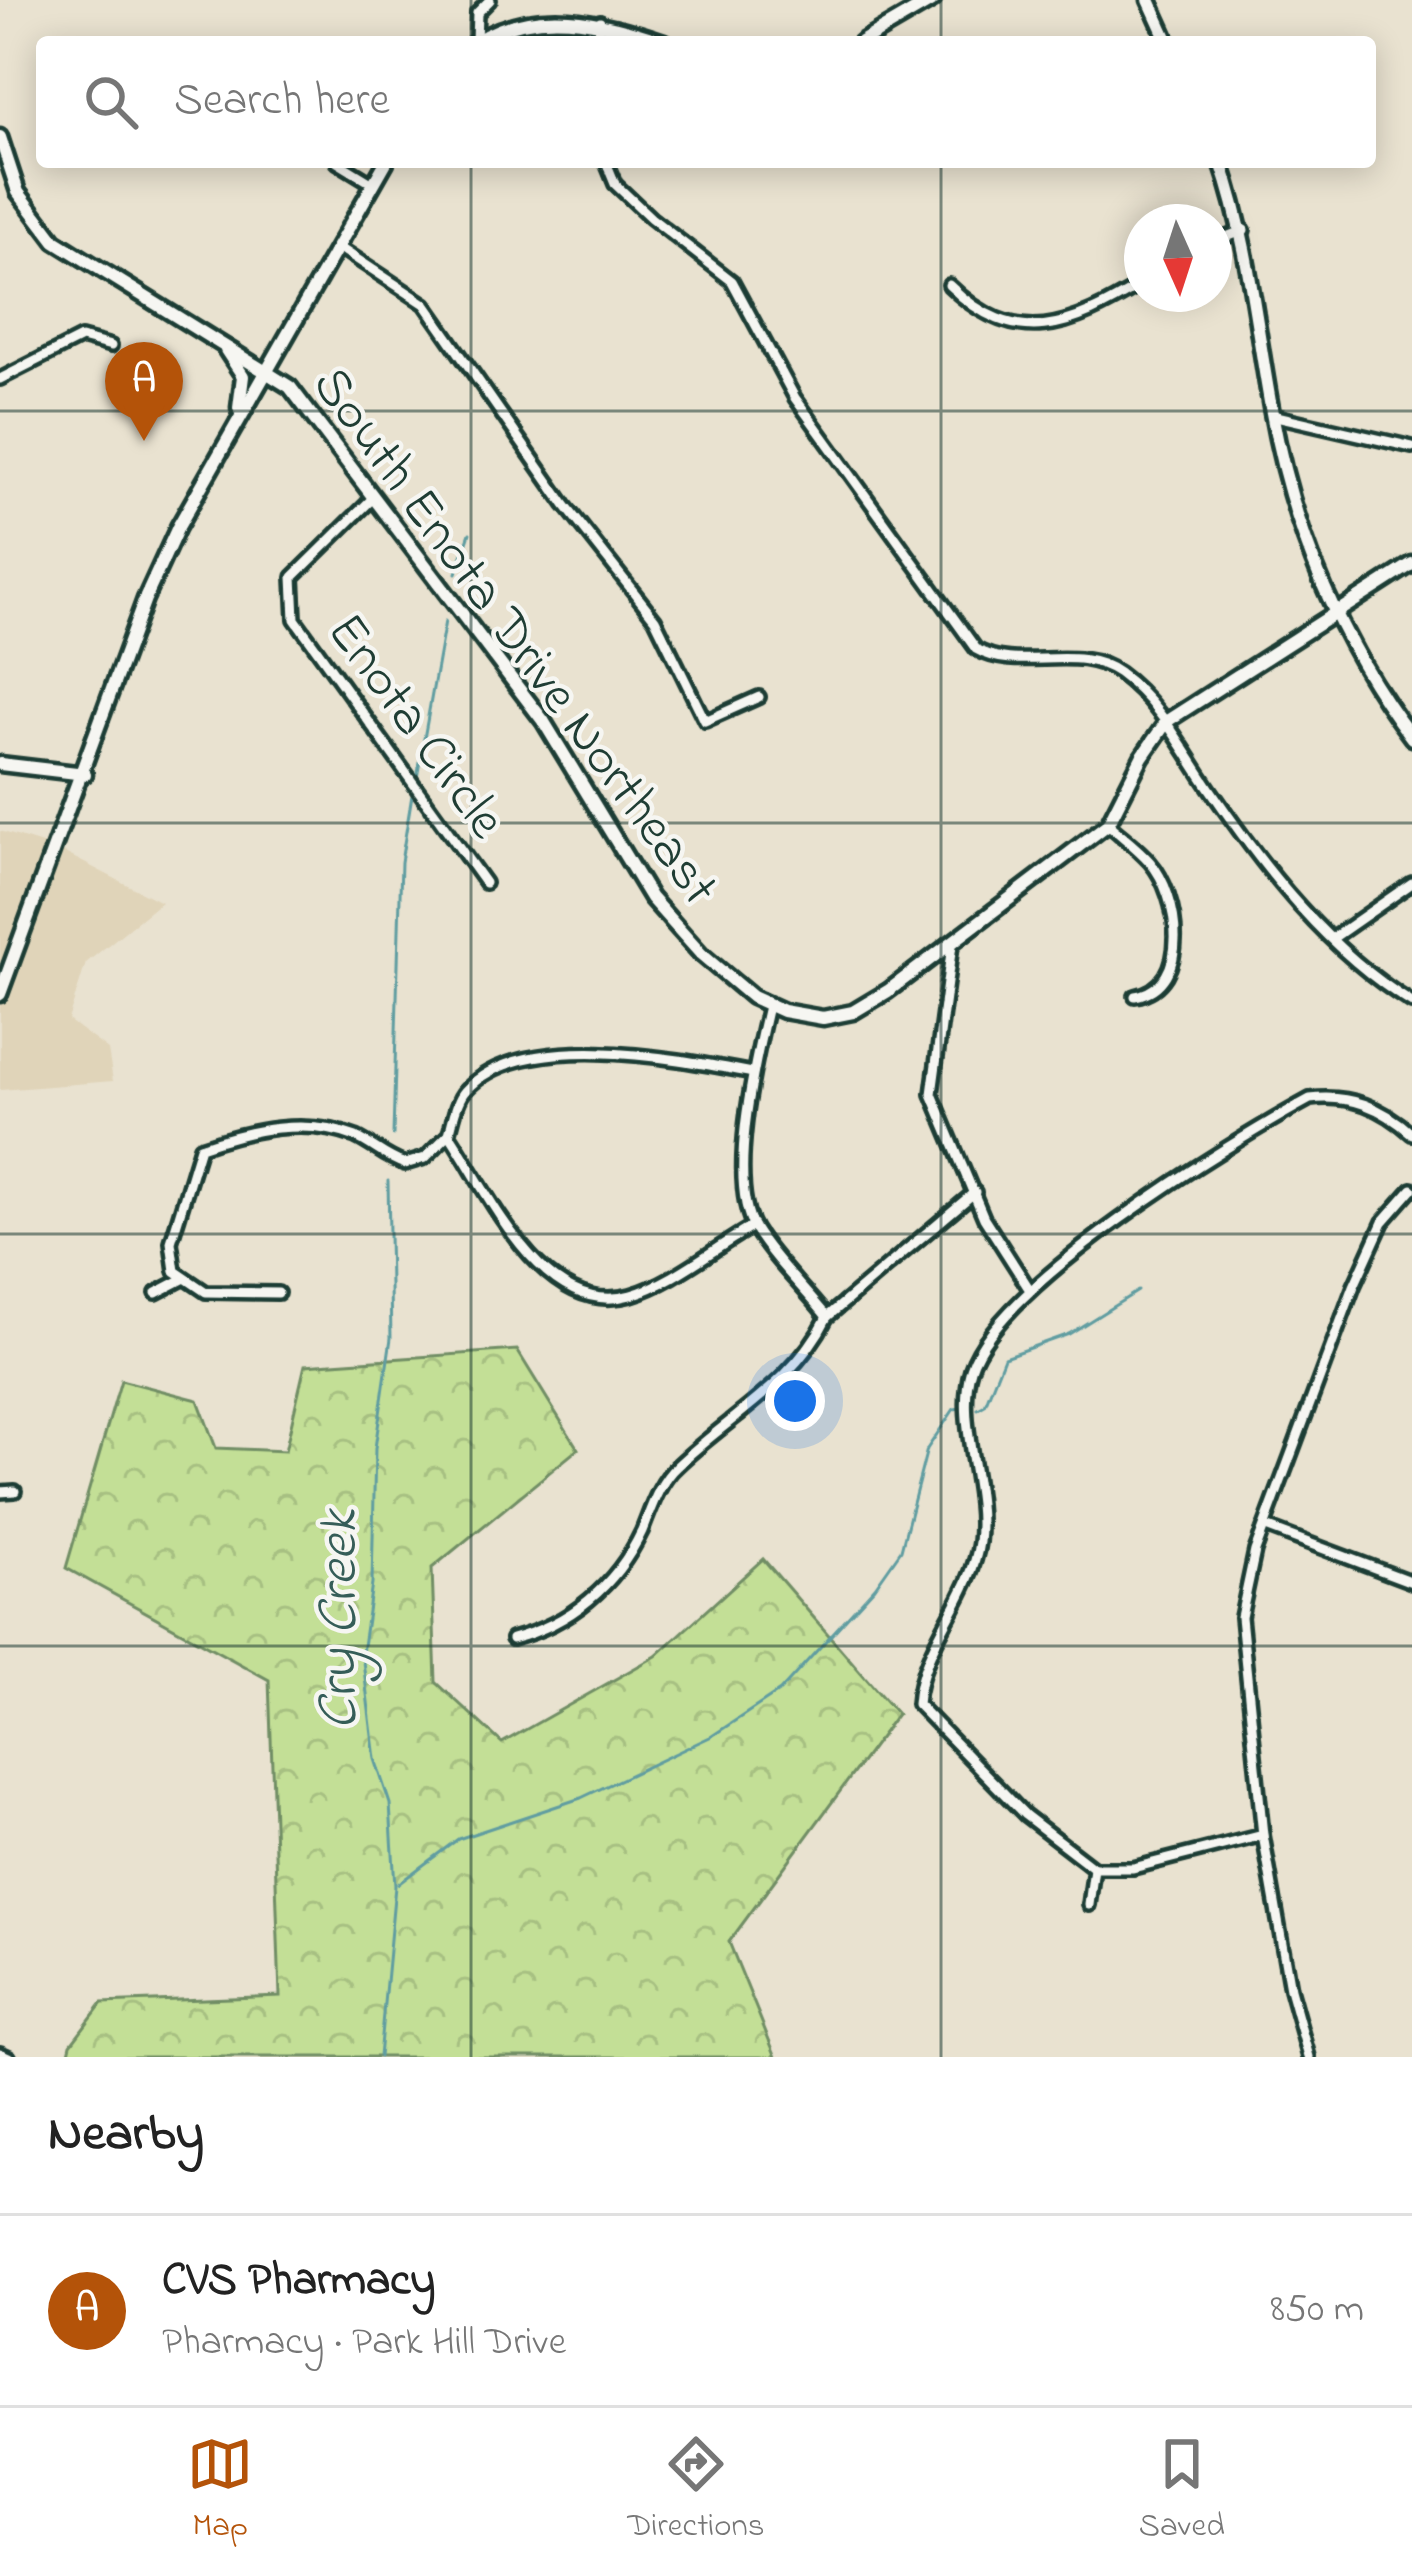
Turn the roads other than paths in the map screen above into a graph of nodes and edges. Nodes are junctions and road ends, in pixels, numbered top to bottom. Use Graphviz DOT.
graph roads {
  1 [pos="490,0"];
  2 [pos="933,0"];
  3 [pos="1149,0"];
  4 [pos="601,21"];
  5 [pos="475,36"];
  6 [pos="485,36"];
  7 [pos="598,36"];
  8 [pos="646,36"];
  9 [pos="871,36"];
  10 [pos="1165,36"];
  11 [pos="0,136"];
  12 [pos="4,162"];
  13 [pos="347,168"];
  14 [pos="382,168"];
  15 [pos="608,168"];
  16 [pos="1223,168"];
  17 [pos="373,184"];
  18 [pos="1244,230"];
  19 [pos="1232,235"];
  20 [pos="340,248"];
  21 [pos="949,284"];
  22 [pos="1124,295"];
  23 [pos="217,341"];
  24 [pos="111,346"];
  25 [pos="265,368"];
  26 [pos="0,379"];
  27 [pos="1272,415"];
  28 [pos="238,416"];
  29 [pos="1412,447"];
  30 [pos="372,499"];
  31 [pos="1412,564"];
  32 [pos="1337,615"];
  33 [pos="759,697"];
  34 [pos="1167,722"];
  35 [pos="1412,737"];
  36 [pos="0,764"];
  37 [pos="85,774"];
  38 [pos="1108,824"];
  39 [pos="485,884"];
  40 [pos="1412,884"];
  41 [pos="1333,938"];
  42 [pos="952,945"];
  43 [pos="0,994"];
  44 [pos="1135,996"];
  45 [pos="1412,1003"];
  46 [pos="768,1006"];
  47 [pos="753,1072"];
  48 [pos="448,1134"];
  49 [pos="1412,1134"];
  50 [pos="1412,1189"];
  51 [pos="975,1192"];
  52 [pos="753,1226"];
  53 [pos="183,1279"];
  54 [pos="1028,1287"];
  55 [pos="156,1293"];
  56 [pos="278,1293"];
  57 [pos="827,1317"];
  58 [pos="15,1491"];
  59 [pos="0,1492"];
  60 [pos="1266,1526"];
  61 [pos="1412,1582"];
  62 [pos="512,1639"];
  63 [pos="1264,1835"];
  64 [pos="1094,1868"];
  65 [pos="1089,1905"];
  66 [pos="1309,2057"];
  1 -- 5 [label="street"];
  2 -- 9 [label="street"];
  3 -- 10 [label="street"];
  4 -- 6 [label="street"];
  4 -- 7 [label="street"];
  4 -- 8 [label="street"];
  11 -- 12 [label="street, South Enota Drive Northeast"];
  12 -- 23 [label="street, South Enota Drive Northeast"];
  13 -- 17 [label="street"];
  14 -- 17 [label="street"];
  15 -- 34 [label="street"];
  16 -- 18 [label="street"];
  17 -- 20 [label="street"];
  18 -- 19 [label="street"];
  18 -- 27 [label="street"];
  20 -- 25 [label="street"];
  20 -- 33 [label="street"];
  21 -- 22 [label="street"];
  23 -- 25 [label="street, South Enota Drive Northeast"];
  23 -- 28 [label="street"];
  24 -- 26 [label="street"];
  25 -- 28 [label="street"];
  25 -- 30 [label="street, South Enota Drive Northeast"];
  27 -- 29 [label="street"];
  27 -- 32 [label="street"];
  28 -- 37 [label="street"];
  30 -- 39 [label="street, Enota Circle"];
  30 -- 46 [label="street, South Enota Drive Northeast"];
  31 -- 32 [label="street"];
  32 -- 34 [label="street"];
  32 -- 35 [label="street"];
  34 -- 38 [label="street"];
  34 -- 41 [label="street"];
  36 -- 37 [label="street"];
  37 -- 43 [label="street"];
  38 -- 42 [label="street, South Enota Drive Northeast"];
  38 -- 44 [label="street"];
  40 -- 41 [label="street"];
  41 -- 45 [label="street"];
  42 -- 46 [label="street, South Enota Drive Northeast"];
  42 -- 51 [label="street"];
  46 -- 47 [label="street"];
  47 -- 48 [label="street"];
  47 -- 52 [label="street"];
  48 -- 52 [label="street"];
  48 -- 53 [label="street"];
  49 -- 54 [label="street"];
  50 -- 60 [label="street"];
  51 -- 54 [label="street"];
  51 -- 57 [label="street"];
  52 -- 57 [label="street"];
  53 -- 55 [label="street"];
  53 -- 56 [label="street"];
  54 -- 64 [label="street"];
  57 -- 62 [label="street"];
  58 -- 59 [label="street"];
  60 -- 61 [label="street"];
  60 -- 63 [label="street"];
  63 -- 64 [label="street"];
  63 -- 66 [label="street"];
  64 -- 65 [label="street"];
}
